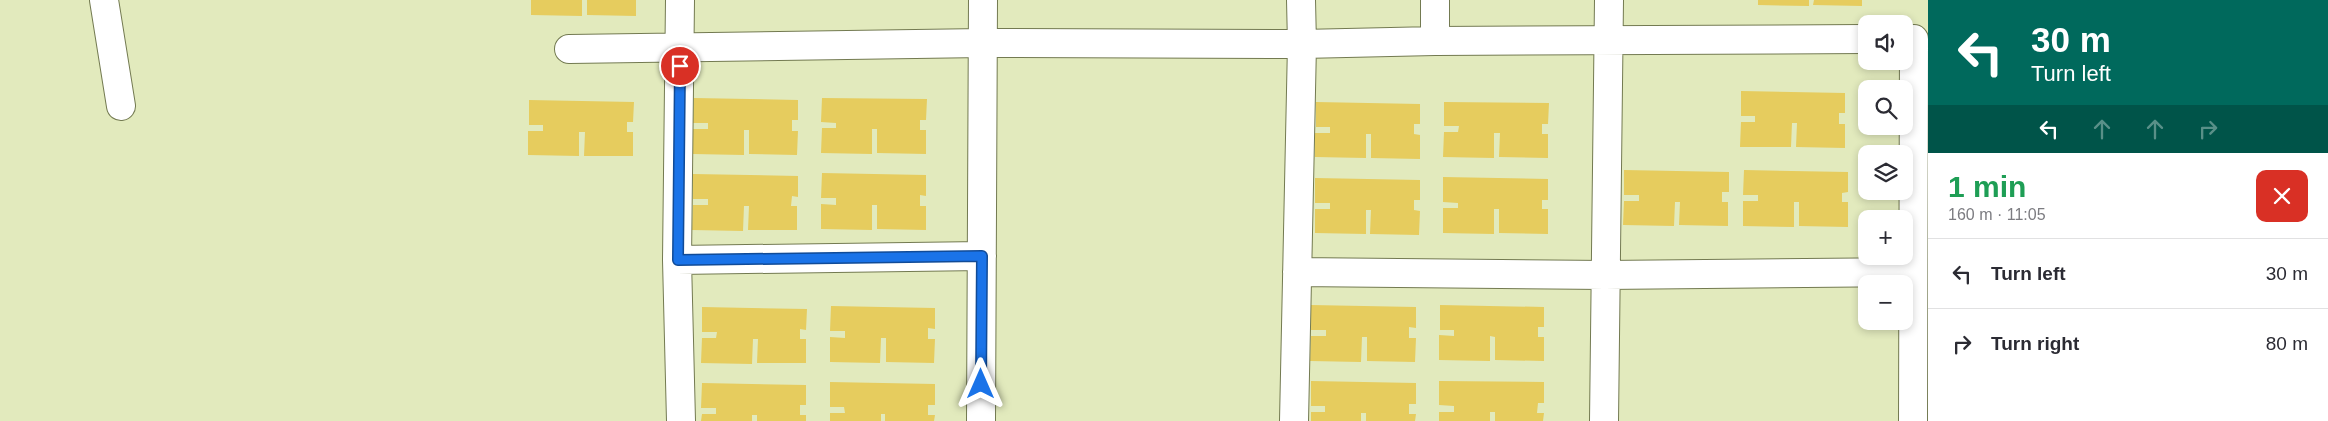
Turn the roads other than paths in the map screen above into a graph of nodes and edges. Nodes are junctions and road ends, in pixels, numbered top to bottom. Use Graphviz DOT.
graph roads {
  1 [pos="104,0"];
  2 [pos="680,0"];
  3 [pos="983,0"];
  4 [pos="1301,0"];
  5 [pos="1435,0"];
  6 [pos="1609,0"];
  7 [pos="1915,39"];
  8 [pos="1858,40"];
  9 [pos="1435,41"];
  10 [pos="983,42"];
  11 [pos="1608,42"];
  12 [pos="1302,44"];
  13 [pos="680,46"];
  14 [pos="569,50"];
  15 [pos="121,106"];
  16 [pos="982,256"];
  17 [pos="678,260"];
  18 [pos="1297,272"];
  19 [pos="1913,272"];
  20 [pos="1605,275"];
  21 [pos="681,421"];
  22 [pos="981,421"];
  23 [pos="1294,421"];
  24 [pos="1604,421"];
  25 [pos="1913,421"];
  1 -- 15 [label="street"];
  2 -- 13 [label="street"];
  3 -- 10 [label="street"];
  4 -- 12 [label="street"];
  5 -- 9 [label="street"];
  6 -- 11 [label="street"];
  7 -- 19 [label="street"];
  8 -- 11 [label="street"];
  9 -- 11 [label="street"];
  9 -- 12 [label="street"];
  10 -- 12 [label="street"];
  10 -- 13 [label="street"];
  10 -- 16 [label="street"];
  11 -- 20 [label="street"];
  12 -- 18 [label="street"];
  13 -- 14 [label="street"];
  13 -- 17 [label="street"];
  16 -- 17 [label="street"];
  16 -- 22 [label="street"];
  17 -- 21 [label="street"];
  18 -- 20 [label="street"];
  18 -- 23 [label="street"];
  19 -- 20 [label="street"];
  19 -- 25 [label="street"];
  20 -- 24 [label="street"];
}
